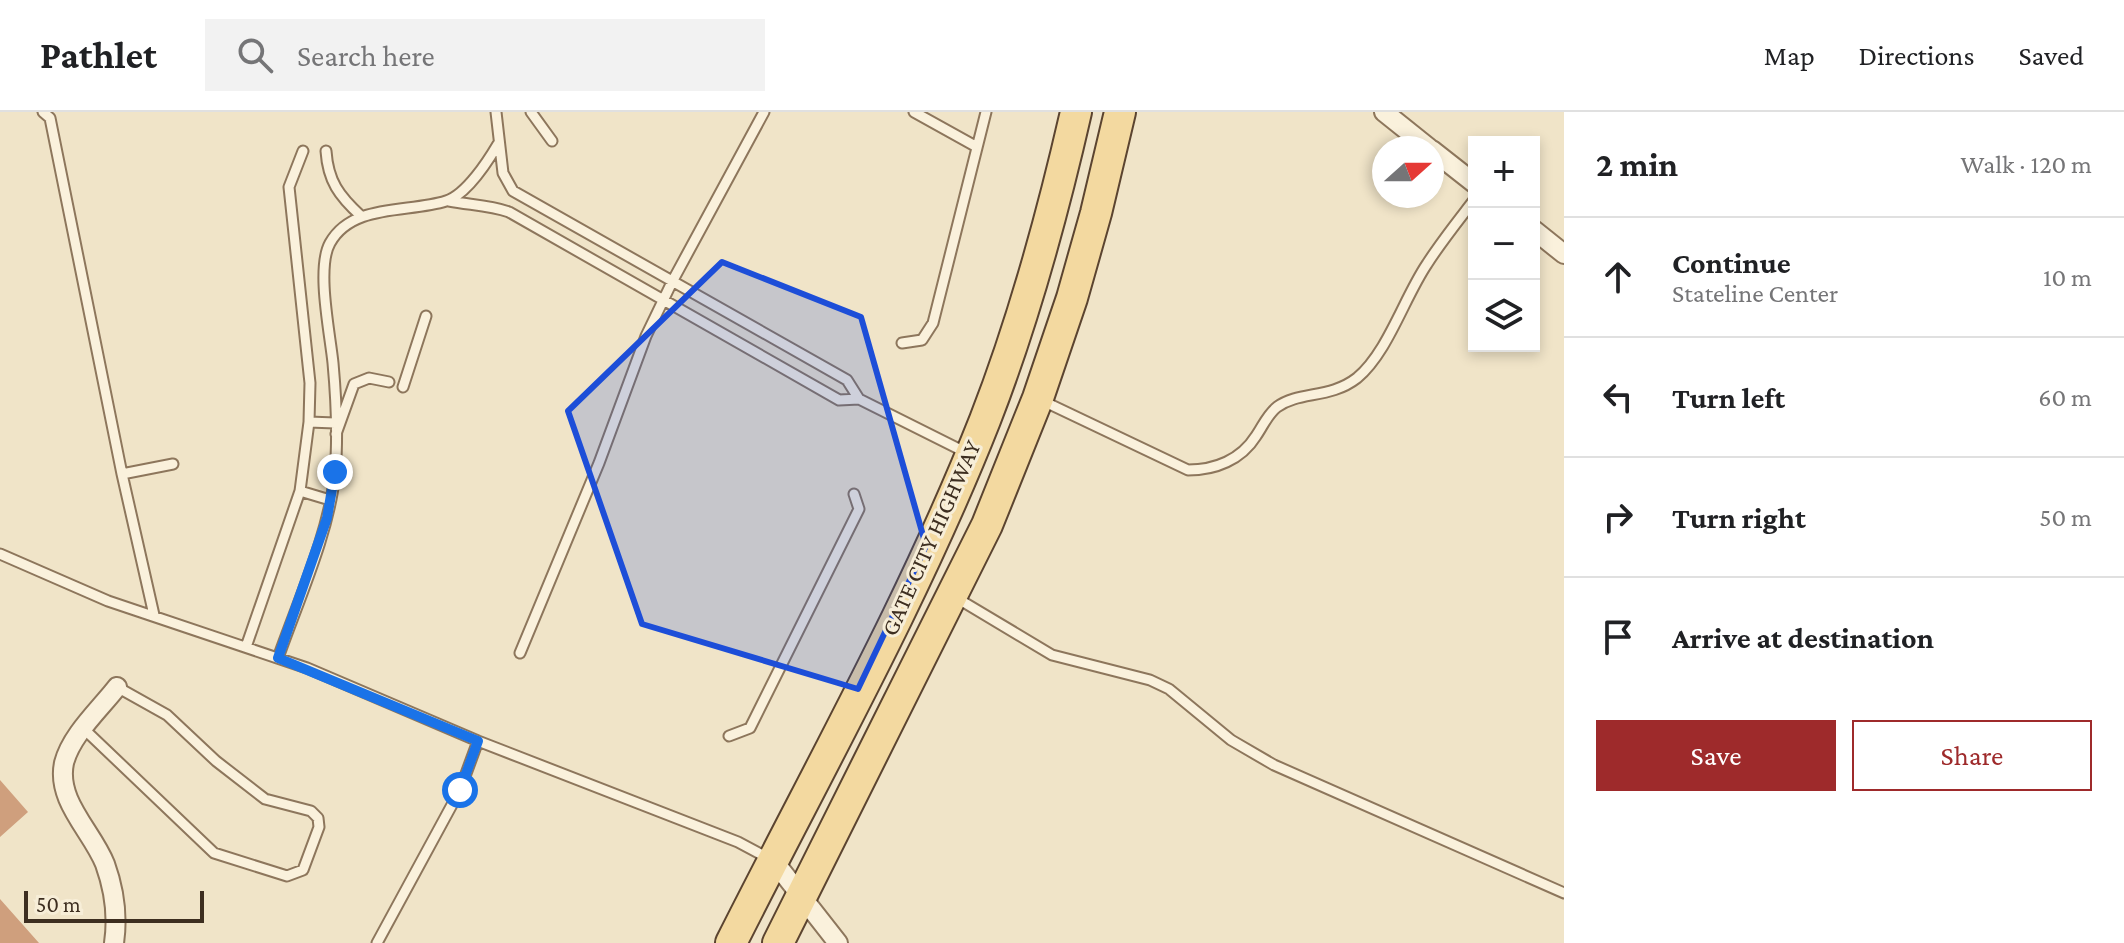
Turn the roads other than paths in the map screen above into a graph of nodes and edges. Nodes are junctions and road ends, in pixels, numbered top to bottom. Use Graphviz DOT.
graph roads {
  1 [pos="43,112"];
  2 [pos="496,112"];
  3 [pos="531,112"];
  4 [pos="764,112"];
  5 [pos="914,112"];
  6 [pos="986,112"];
  7 [pos="1076,112"];
  8 [pos="1120,112"];
  9 [pos="1384,112"];
  10 [pos="1414,136"];
  11 [pos="552,141"];
  12 [pos="498,144"];
  13 [pos="977,147"];
  14 [pos="303,151"];
  15 [pos="326,151"];
  16 [pos="1444,159"];
  17 [pos="1468,178"];
  18 [pos="449,201"];
  19 [pos="1468,208"];
  20 [pos="361,216"];
  21 [pos="1540,235"];
  22 [pos="1564,254"];
  23 [pos="672,282"];
  24 [pos="663,300"];
  25 [pos="426,316"];
  26 [pos="902,343"];
  27 [pos="389,382"];
  28 [pos="403,387"];
  29 [pos="1038,398"];
  30 [pos="859,399"];
  31 [pos="309,422"];
  32 [pos="335,423"];
  33 [pos="335,437"];
  34 [pos="970,454"];
  35 [pos="173,464"];
  36 [pos="122,474"];
  37 [pos="300,491"];
  38 [pos="854,494"];
  39 [pos="330,500"];
  40 [pos="0,554"];
  41 [pos="952,596"];
  42 [pos="154,615"];
  43 [pos="246,647"];
  44 [pos="520,653"];
  45 [pos="278,658"];
  46 [pos="117,687"];
  47 [pos="84,729"];
  48 [pos="729,736"];
  49 [pos="478,741"];
  50 [pos="773,860"];
  51 [pos="1564,893"];
  52 [pos="801,898"];
  53 [pos="114,943"];
  54 [pos="377,943"];
  55 [pos="731,943"];
  56 [pos="778,943"];
  57 [pos="838,943"];
  1 -- 36 [label="lane"];
  2 -- 12 [label="lane"];
  3 -- 11 [label="lane"];
  4 -- 23 [label="lane"];
  5 -- 13 [label="lane"];
  6 -- 13 [label="lane"];
  7 -- 34 [label="main road, GATE CITY HIGHWAY"];
  8 -- 29 [label="main road, GATE CITY HIGHWAY"];
  9 -- 10 [label="street"];
  12 -- 18 [label="lane"];
  12 -- 23 [label="lane"];
  13 -- 26 [label="lane"];
  14 -- 31 [label="lane"];
  15 -- 20 [label="lane"];
  16 -- 17 [label="street"];
  18 -- 20 [label="lane"];
  18 -- 24 [label="lane"];
  19 -- 29 [label="lane"];
  20 -- 32 [label="lane"];
  21 -- 22 [label="street"];
  23 -- 24 [label="lane"];
  23 -- 30 [label="lane"];
  24 -- 30 [label="lane"];
  24 -- 44 [label="lane"];
  25 -- 28 [label="lane"];
  27 -- 33 [label="lane"];
  29 -- 41 [label="main road, GATE CITY HIGHWAY"];
  30 -- 34 [label="lane"];
  31 -- 32 [label="lane"];
  31 -- 37 [label="lane"];
  32 -- 33 [label="lane"];
  33 -- 39 [label="lane"];
  34 -- 50 [label="main road, GATE CITY HIGHWAY"];
  35 -- 36 [label="lane"];
  36 -- 42 [label="lane"];
  37 -- 39 [label="lane"];
  37 -- 43 [label="lane"];
  38 -- 48 [label="lane"];
  39 -- 45 [label="lane"];
  40 -- 42 [label="lane"];
  41 -- 51 [label="lane"];
  41 -- 52 [label="main road, GATE CITY HIGHWAY"];
  42 -- 43 [label="lane"];
  43 -- 45 [label="lane"];
  45 -- 49 [label="lane"];
  46 -- 47 [label="street"];
  46 -- 47 [label="lane"];
  47 -- 53 [label="street"];
  49 -- 50 [label="lane"];
  49 -- 54 [label="lane"];
  50 -- 52 [label="street"];
  50 -- 55 [label="main road, GATE CITY HIGHWAY"];
  52 -- 56 [label="main road, GATE CITY HIGHWAY"];
  52 -- 57 [label="street"];
}
